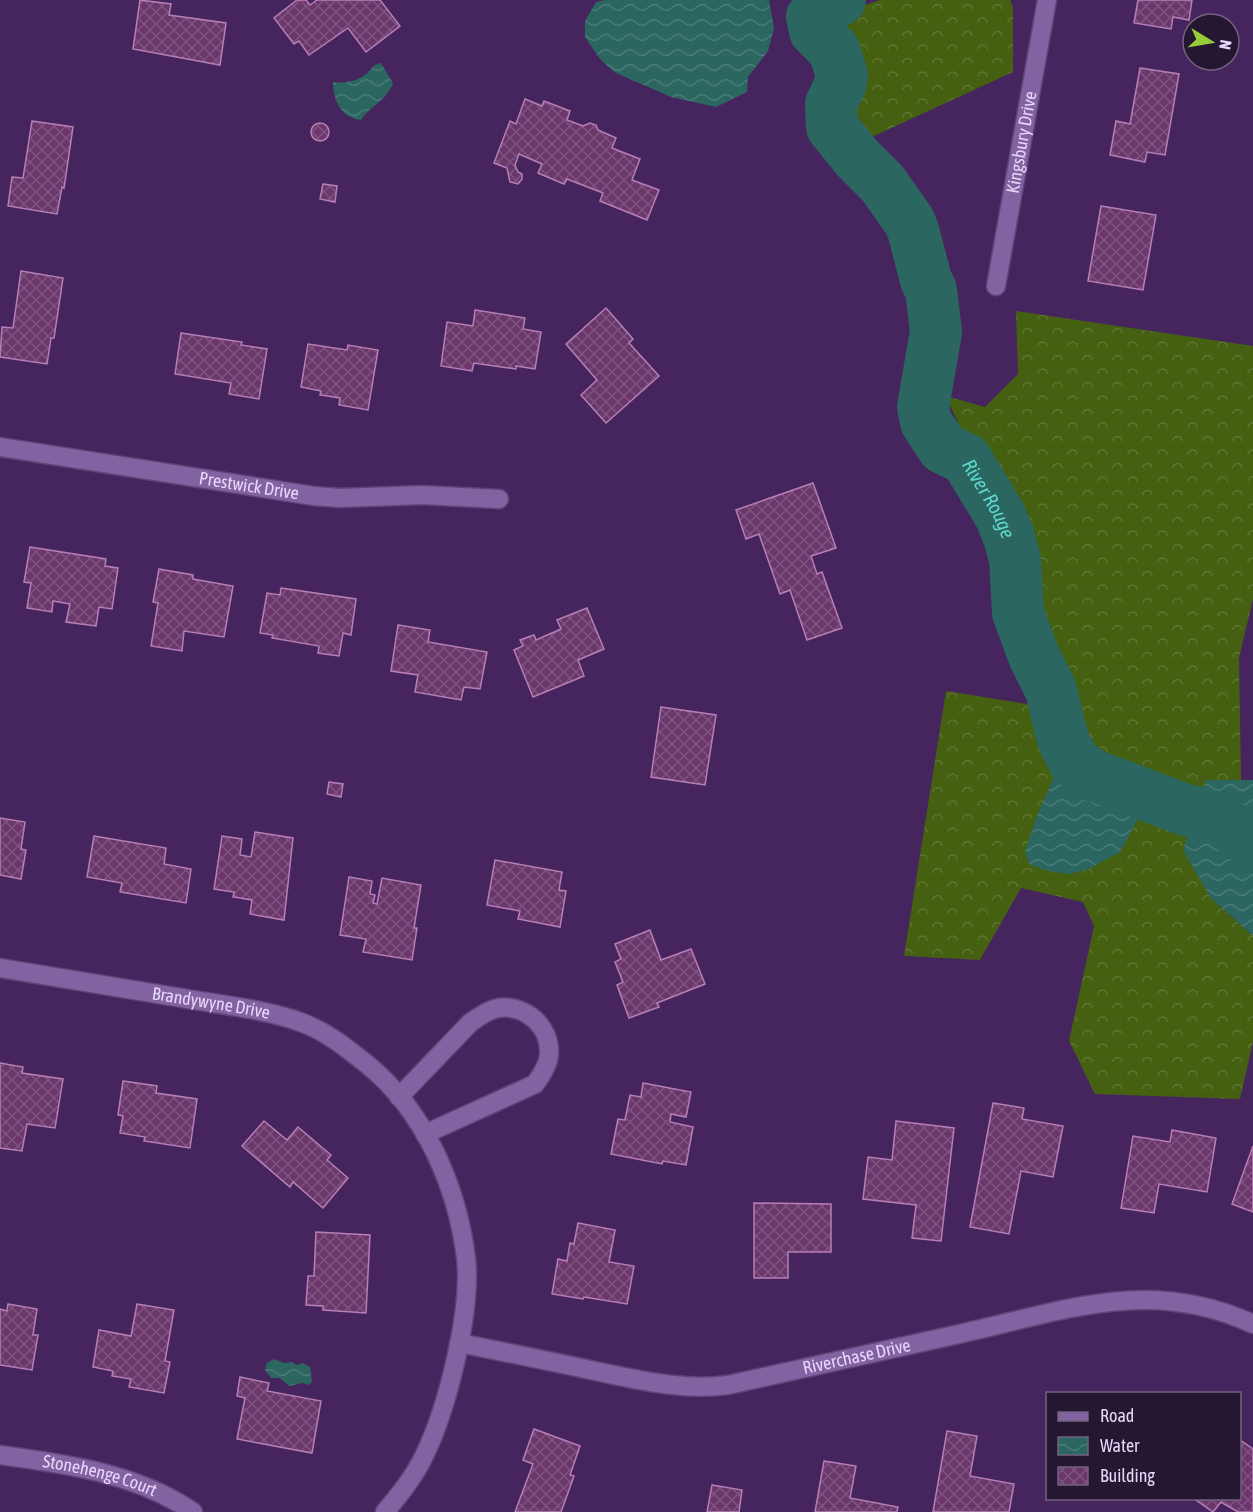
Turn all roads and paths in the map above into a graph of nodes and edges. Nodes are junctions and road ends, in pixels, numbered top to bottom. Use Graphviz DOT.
graph roads {
  1 [pos="1047,0"];
  2 [pos="996,286"];
  3 [pos="0,447"];
  4 [pos="498,499"];
  5 [pos="0,968"];
  6 [pos="399,1097"];
  7 [pos="425,1134"];
  8 [pos="1253,1324"];
  9 [pos="459,1343"];
  10 [pos="0,1455"];
  11 [pos="193,1512"];
  12 [pos="385,1512"];
  1 -- 2 [label="street, Kingsbury Drive"];
  3 -- 4 [label="street, Prestwick Drive"];
  5 -- 6 [label="street, Brandywyne Drive"];
  6 -- 7 [label="street, Brandywyne Drive"];
  6 -- 7 [label="street"];
  7 -- 9 [label="street, Brandywyne Drive"];
  8 -- 9 [label="street, Riverchase Drive"];
  9 -- 12 [label="street, Brandywyne Drive"];
  10 -- 11 [label="street, Stonehenge Court"];
}
